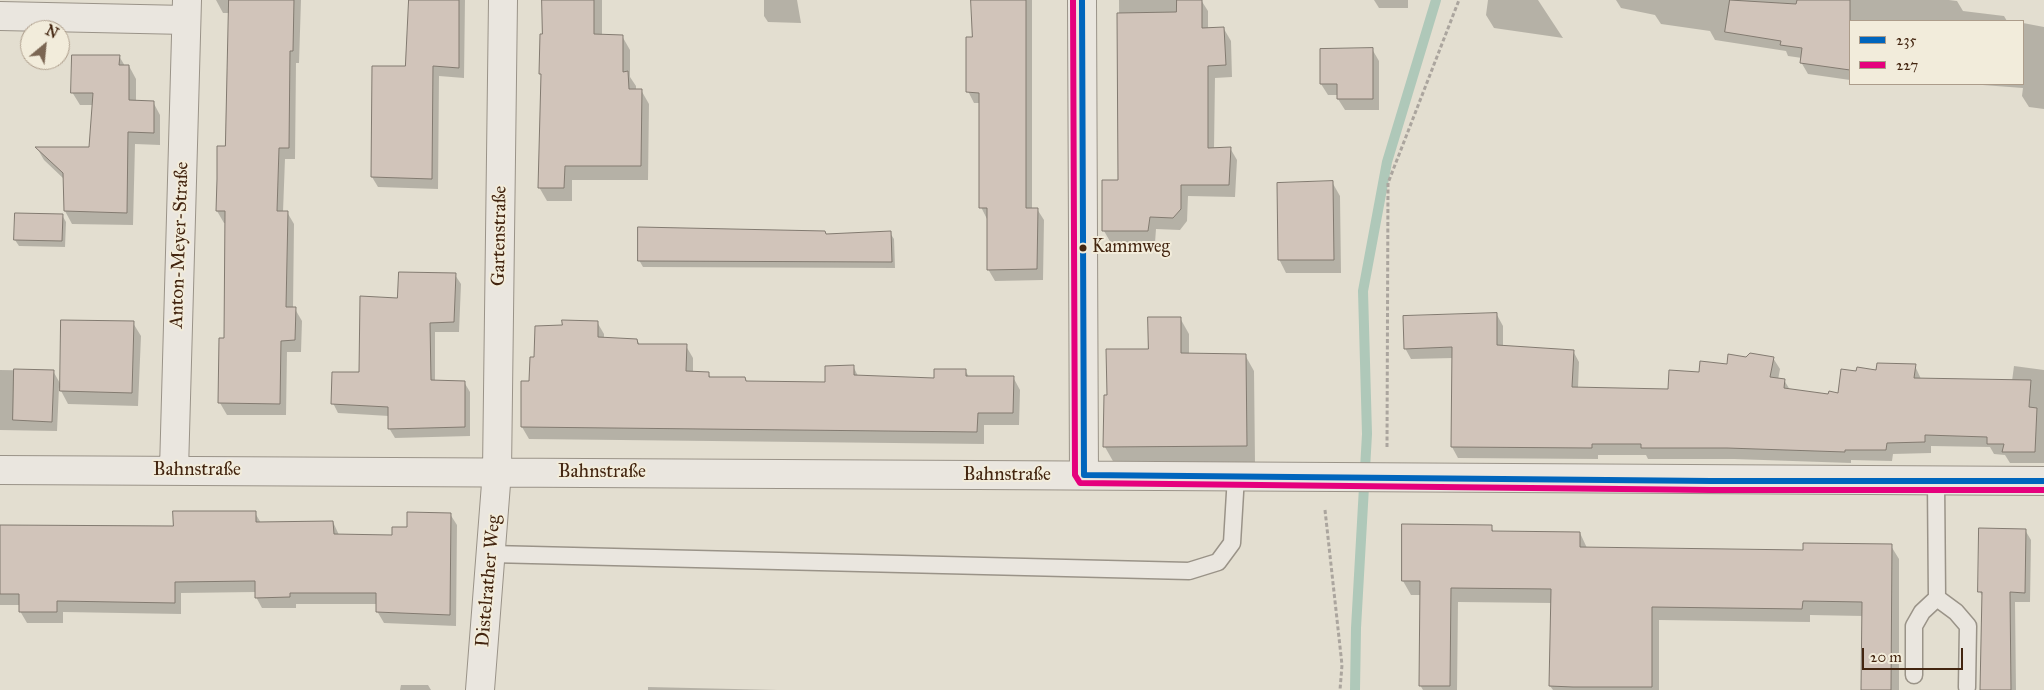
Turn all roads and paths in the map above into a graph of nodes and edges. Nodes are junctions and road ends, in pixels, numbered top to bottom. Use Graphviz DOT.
graph roads {
  1 [pos="503,0"];
  2 [pos="1082,0"];
  3 [pos="1459,0"];
  4 [pos="186,10"];
  5 [pos="0,16"];
  6 [pos="0,470"];
  7 [pos="174,470"];
  8 [pos="497,471"];
  9 [pos="1084,475"];
  10 [pos="1236,476"];
  11 [pos="1321,477"];
  12 [pos="1387,477"];
  13 [pos="2044,481"];
  14 [pos="1936,482"];
  15 [pos="491,554"];
  16 [pos="1937,598"];
  17 [pos="1914,675"];
  18 [pos="1967,687"];
  19 [pos="480,690"];
  20 [pos="1340,690"];
  1 -- 8 [label="street, Gartenstraße"];
  2 -- 9 [label="street"];
  3 -- 12 [label="path"];
  4 -- 5 [label="street, Anton-Meyer-Straße"];
  4 -- 7 [label="street, Anton-Meyer-Straße"];
  6 -- 7 [label="street, Bahnstraße"];
  7 -- 8 [label="street, Bahnstraße"];
  8 -- 9 [label="street, Bahnstraße"];
  8 -- 15 [label="street, Distelrather Weg"];
  9 -- 10 [label="street, Bahnstraße"];
  10 -- 11 [label="street, Bahnstraße"];
  10 -- 15 [label="lane"];
  11 -- 12 [label="street, Bahnstraße"];
  11 -- 20 [label="path"];
  12 -- 14 [label="street, Bahnstraße"];
  13 -- 14 [label="street, Bahnstraße"];
  14 -- 16 [label="lane"];
  15 -- 19 [label="street, Distelrather Weg"];
  16 -- 17 [label="lane"];
  16 -- 18 [label="lane"];
}
